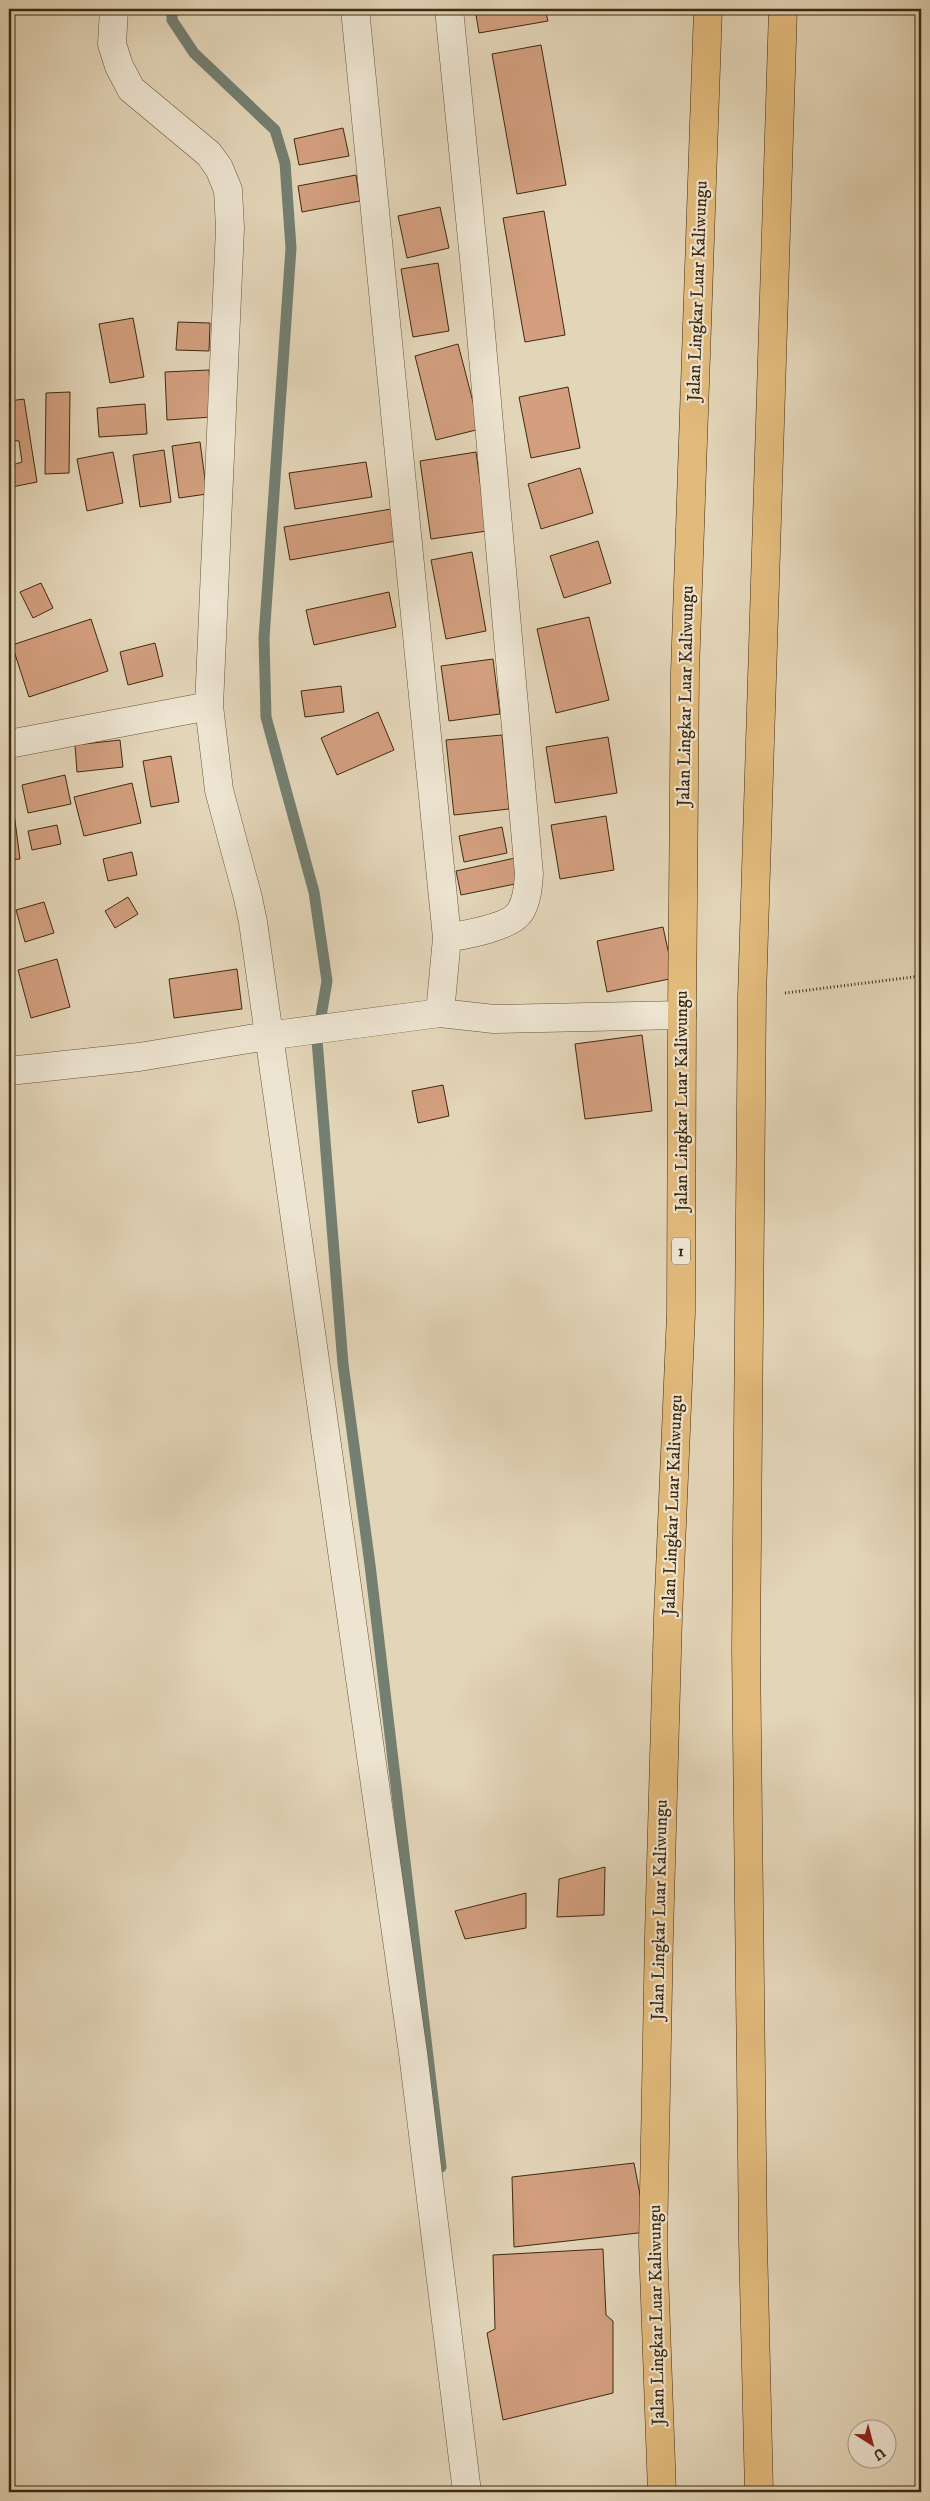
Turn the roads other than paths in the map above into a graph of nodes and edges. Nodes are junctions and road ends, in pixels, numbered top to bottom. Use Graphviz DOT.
graph roads {
  1 [pos="114,9"];
  2 [pos="355,9"];
  3 [pos="449,9"];
  4 [pos="708,9"];
  5 [pos="784,9"];
  6 [pos="208,706"];
  7 [pos="9,744"];
  8 [pos="447,938"];
  9 [pos="440,1013"];
  10 [pos="682,1015"];
  11 [pos="274,1035"];
  12 [pos="9,1071"];
  13 [pos="467,2492"];
  14 [pos="662,2492"];
  15 [pos="759,2492"];
  1 -- 6 [label="street"];
  2 -- 8 [label="street"];
  3 -- 8 [label="street"];
  4 -- 10 [label="highway, Jalan Lingkar Luar Kaliwungu / 1"];
  5 -- 15 [label="highway"];
  6 -- 7 [label="street"];
  6 -- 11 [label="street"];
  8 -- 9 [label="street"];
  9 -- 10 [label="street"];
  9 -- 11 [label="street"];
  10 -- 14 [label="highway, Jalan Lingkar Luar Kaliwungu / 1"];
  11 -- 12 [label="street"];
  11 -- 13 [label="street"];
}
